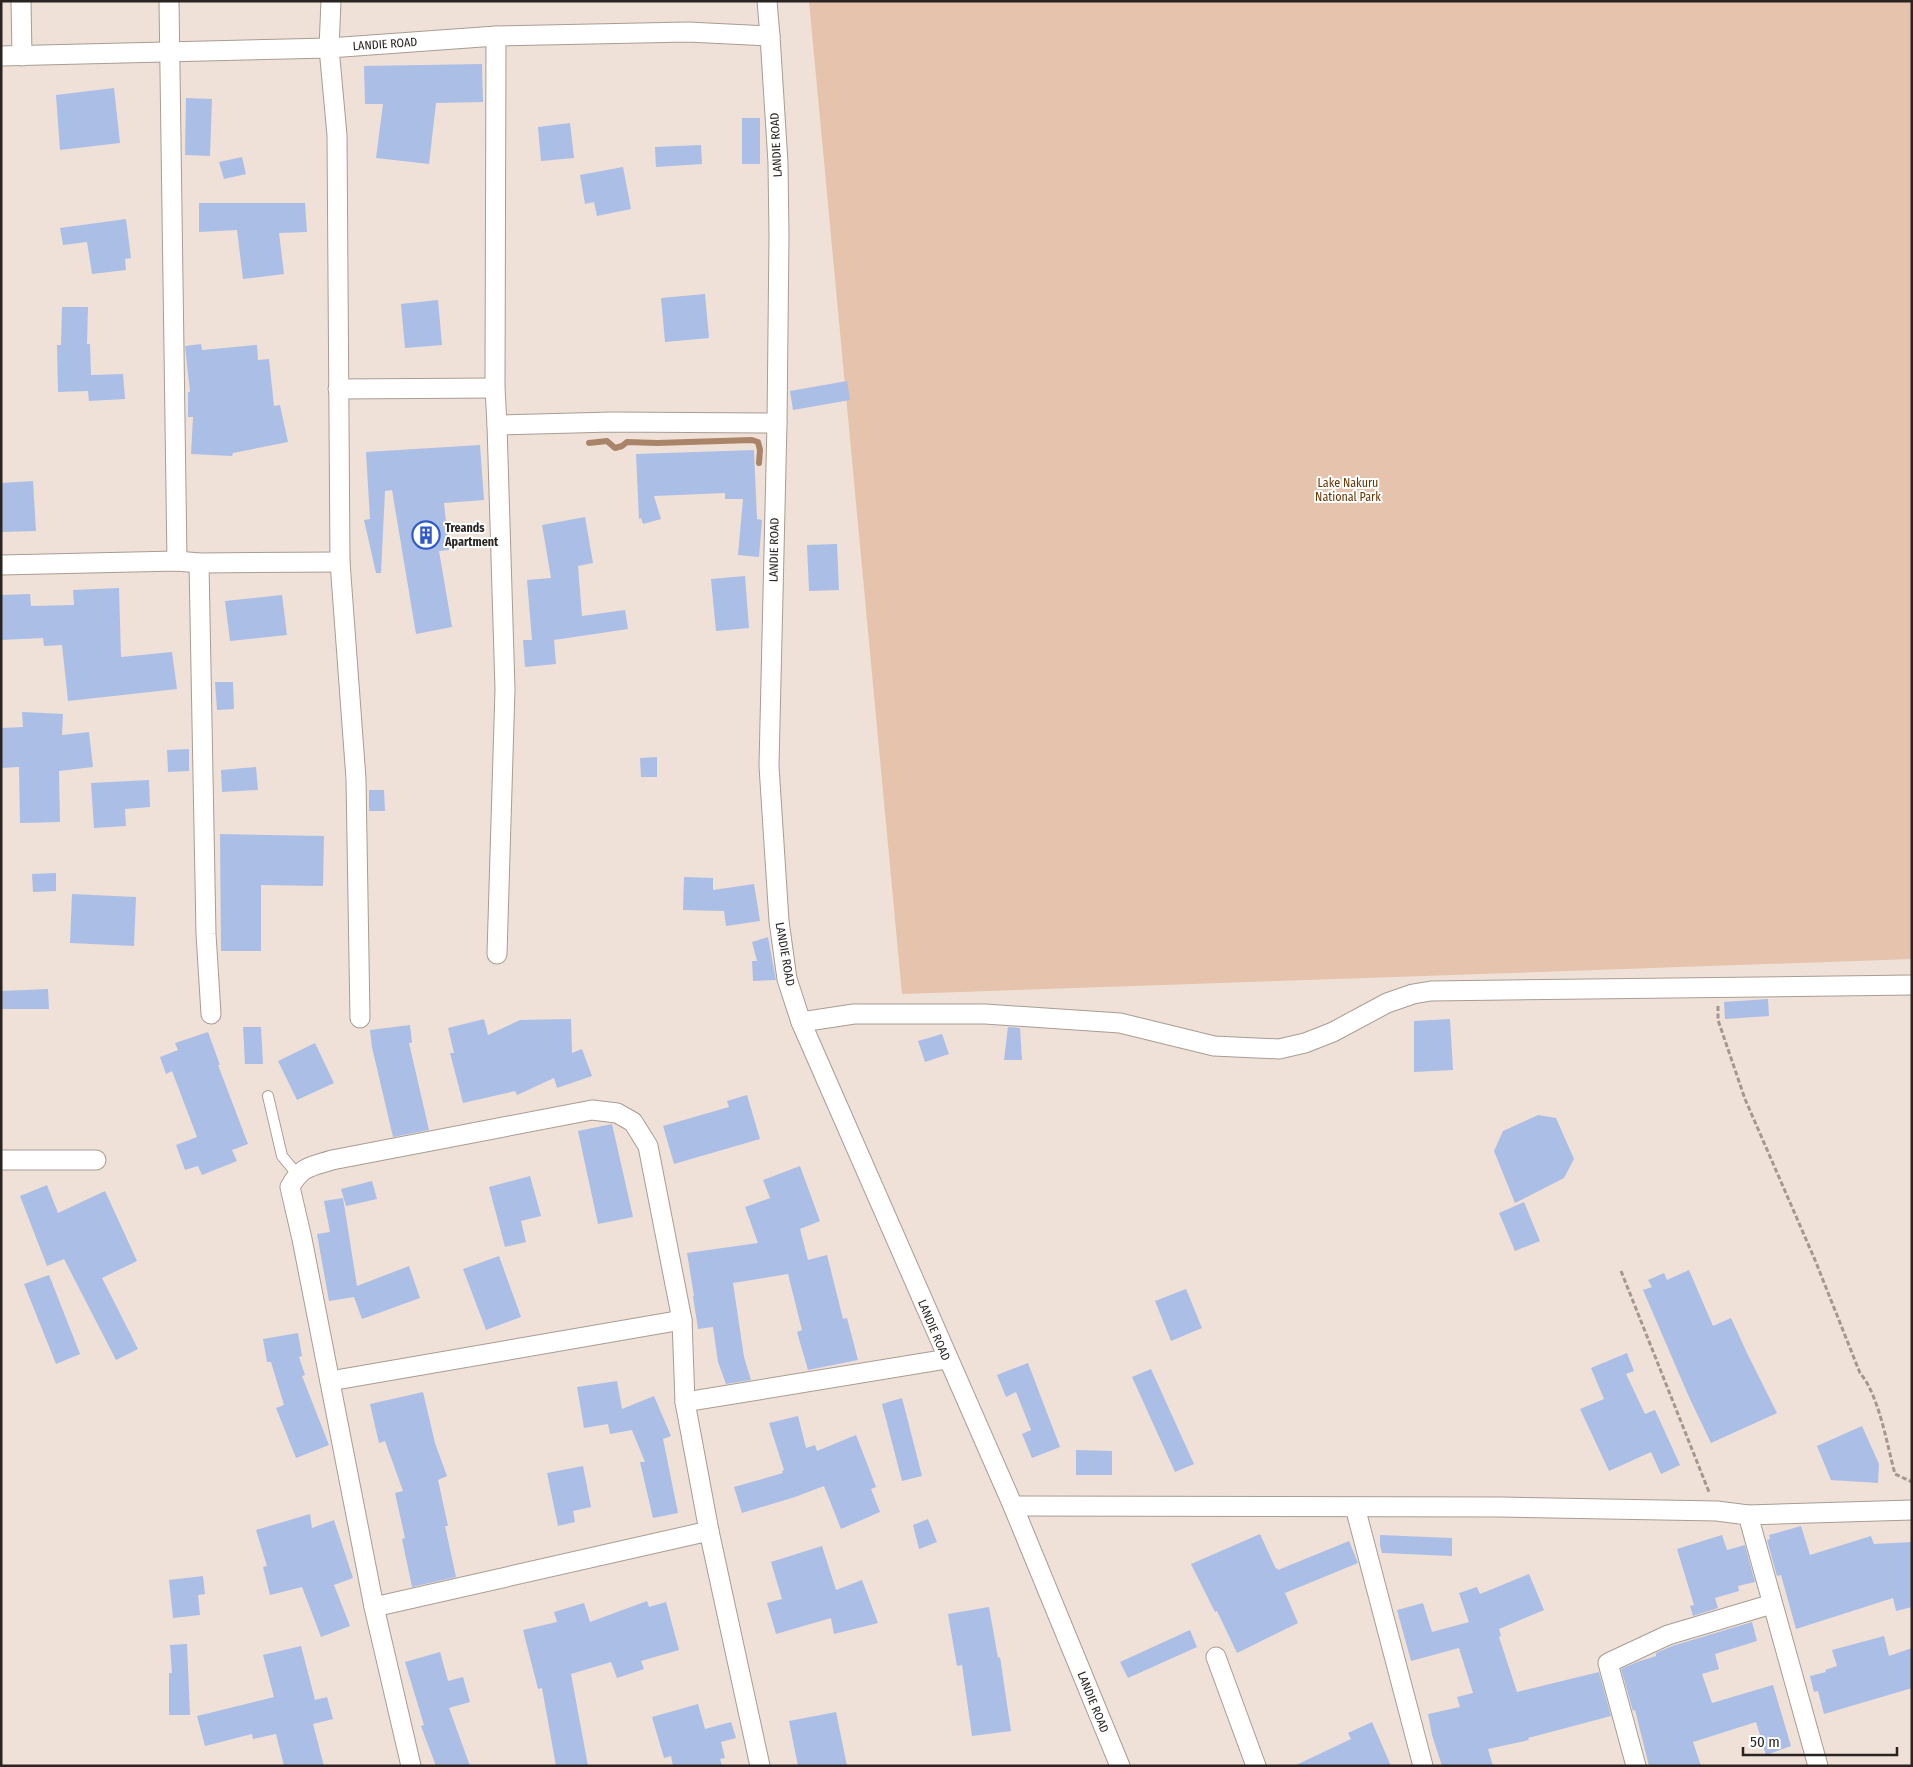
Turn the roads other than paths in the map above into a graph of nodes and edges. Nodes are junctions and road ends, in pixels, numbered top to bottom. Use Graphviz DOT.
graph roads {
  1 [pos="21,1"];
  2 [pos="169,1"];
  3 [pos="331,1"];
  4 [pos="768,1"];
  5 [pos="496,36"];
  6 [pos="770,36"];
  7 [pos="328,48"];
  8 [pos="169,52"];
  9 [pos="1,56"];
  10 [pos="22,56"];
  11 [pos="495,388"];
  12 [pos="338,389"];
  13 [pos="777,424"];
  14 [pos="498,425"];
  15 [pos="177,561"];
  16 [pos="340,562"];
  17 [pos="199,563"];
  18 [pos="1,565"];
  19 [pos="497,954"];
  20 [pos="1912,985"];
  21 [pos="211,1014"];
  22 [pos="360,1018"];
  23 [pos="801,1022"];
  24 [pos="268,1096"];
  25 [pos="1,1160"];
  26 [pos="96,1160"];
  27 [pos="297,1174"];
  28 [pos="682,1320"];
  29 [pos="947,1359"];
  30 [pos="330,1381"];
  31 [pos="685,1402"];
  32 [pos="1013,1506"];
  33 [pos="1355,1507"];
  34 [pos="1912,1510"];
  35 [pos="1748,1515"];
  36 [pos="709,1531"];
  37 [pos="1772,1604"];
  38 [pos="374,1607"];
  39 [pos="1216,1657"];
  40 [pos="410,1766"];
  41 [pos="760,1766"];
  42 [pos="1120,1766"];
  43 [pos="1256,1766"];
  44 [pos="1423,1766"];
  45 [pos="1636,1766"];
  46 [pos="1818,1766"];
  1 -- 10 [label="street"];
  2 -- 8 [label="street"];
  3 -- 7 [label="street"];
  4 -- 6 [label="street"];
  5 -- 6 [label="street, LANDIE ROAD"];
  5 -- 7 [label="street, LANDIE ROAD"];
  5 -- 11 [label="street"];
  6 -- 13 [label="street, LANDIE ROAD"];
  7 -- 8 [label="street, LANDIE ROAD"];
  7 -- 12 [label="street"];
  8 -- 10 [label="street, LANDIE ROAD"];
  8 -- 15 [label="street"];
  9 -- 10 [label="street, LANDIE ROAD"];
  11 -- 12 [label="street"];
  11 -- 14 [label="street"];
  12 -- 16 [label="street"];
  13 -- 14 [label="street"];
  13 -- 23 [label="street, LANDIE ROAD"];
  14 -- 19 [label="street"];
  15 -- 17 [label="street"];
  15 -- 18 [label="street"];
  16 -- 17 [label="street"];
  16 -- 22 [label="street"];
  17 -- 21 [label="street"];
  20 -- 23 [label="street"];
  23 -- 29 [label="street, LANDIE ROAD"];
  24 -- 27 [label="lane"];
  25 -- 26 [label="street"];
  27 -- 28 [label="street"];
  27 -- 30 [label="street"];
  28 -- 30 [label="street"];
  28 -- 31 [label="street"];
  29 -- 31 [label="street"];
  29 -- 32 [label="street, LANDIE ROAD"];
  30 -- 38 [label="street"];
  31 -- 36 [label="street"];
  32 -- 33 [label="street"];
  32 -- 42 [label="street, LANDIE ROAD"];
  33 -- 35 [label="street"];
  33 -- 44 [label="street"];
  34 -- 35 [label="street"];
  35 -- 37 [label="street"];
  36 -- 38 [label="street"];
  36 -- 41 [label="street"];
  37 -- 45 [label="street"];
  37 -- 46 [label="street"];
  38 -- 40 [label="street"];
  39 -- 43 [label="street"];
}
